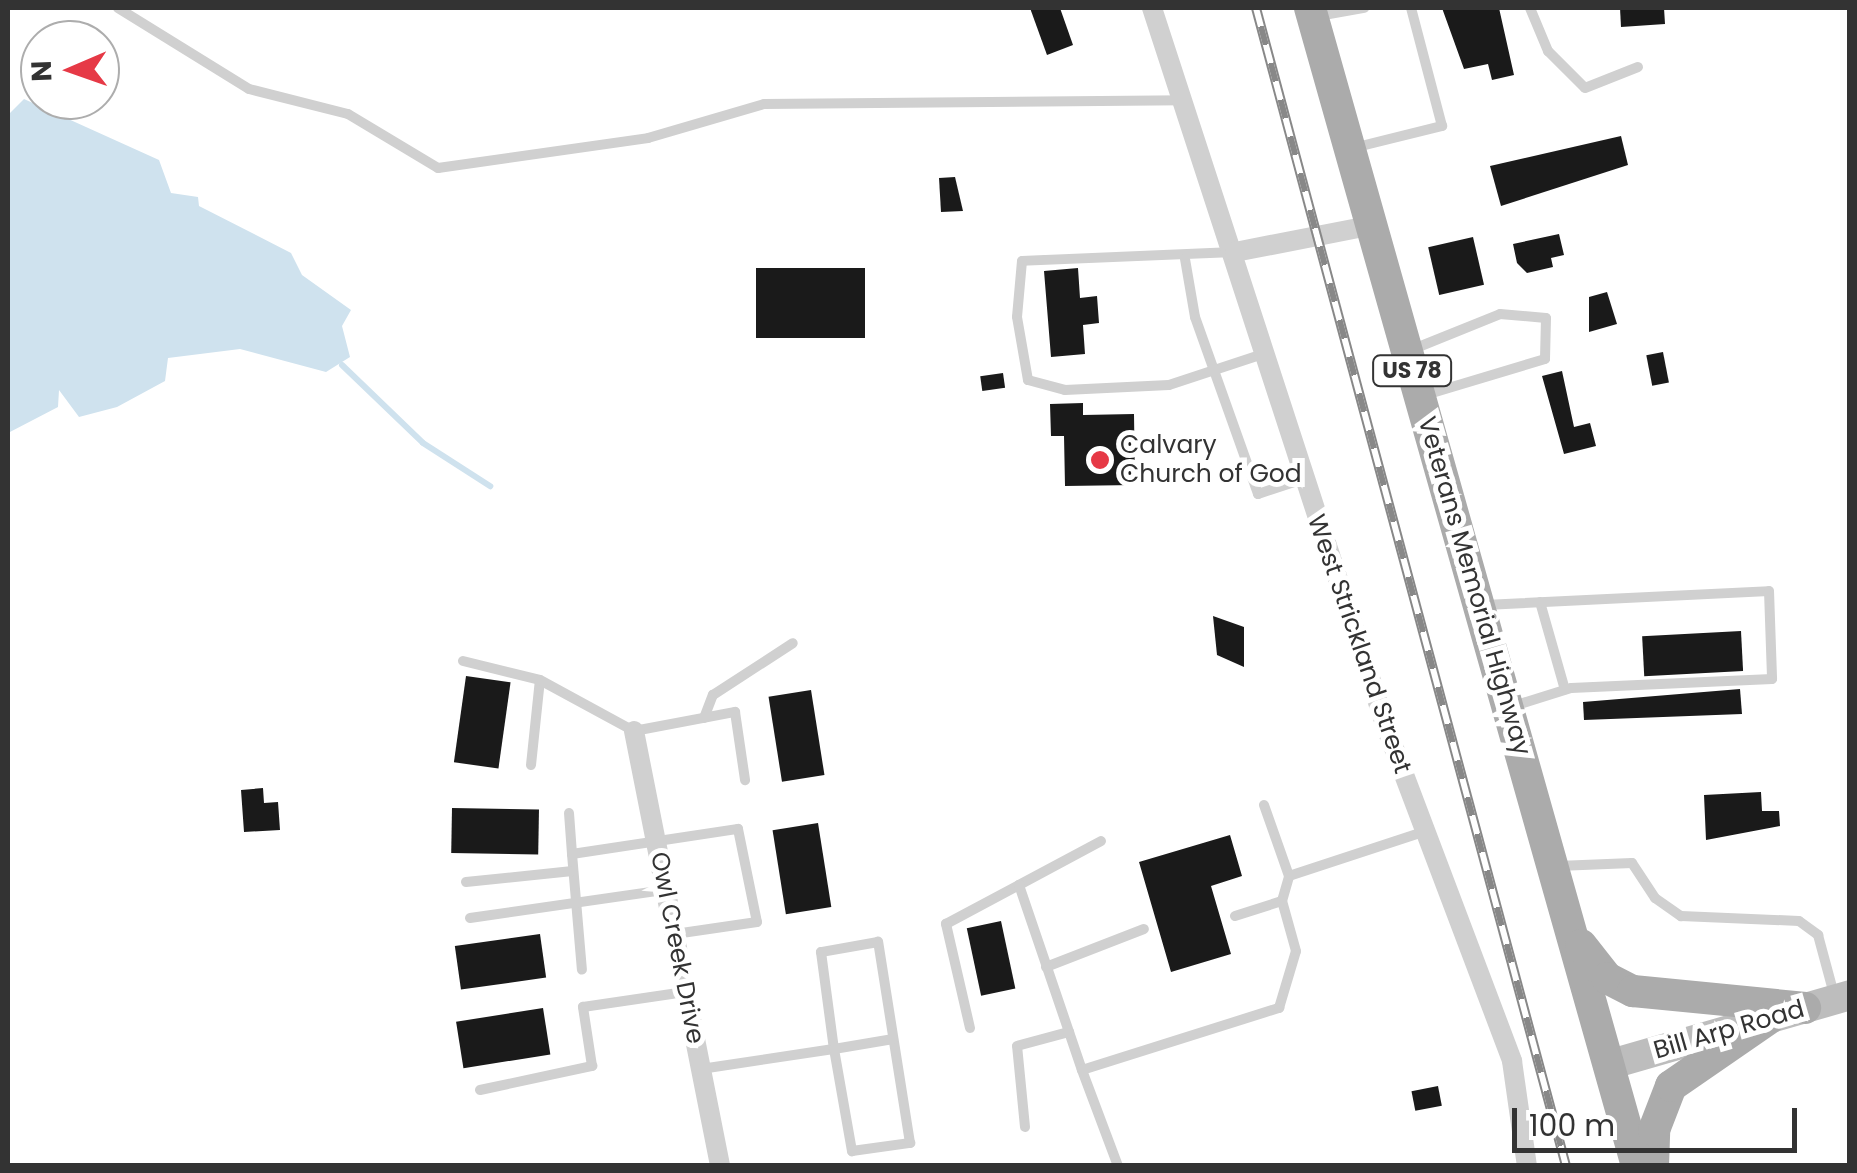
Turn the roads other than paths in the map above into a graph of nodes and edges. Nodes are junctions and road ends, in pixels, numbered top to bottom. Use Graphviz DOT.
graph roads {
  1 [pos="118,8"];
  2 [pos="1152,8"];
  3 [pos="1364,8"];
  4 [pos="1411,8"];
  5 [pos="1530,8"];
  6 [pos="1311,12"];
  7 [pos="1638,67"];
  8 [pos="1185,100"];
  9 [pos="1347,150"];
  10 [pos="1370,226"];
  11 [pos="1235,252"];
  12 [pos="1185,258"];
  13 [pos="1406,352"];
  14 [pos="1264,354"];
  15 [pos="1212,369"];
  16 [pos="1419,397"];
  17 [pos="1303,479"];
  18 [pos="1540,602"];
  19 [pos="1480,605"];
  20 [pos="793,643"];
  21 [pos="463,662"];
  22 [pos="540,680"];
  23 [pos="1565,690"];
  24 [pos="1509,708"];
  25 [pos="704,718"];
  26 [pos="634,730"];
  27 [pos="532,765"];
  28 [pos="745,780"];
  29 [pos="1264,806"];
  30 [pos="568,813"];
  31 [pos="1423,832"];
  32 [pos="1101,841"];
  33 [pos="656,842"];
  34 [pos="572,854"];
  35 [pos="1555,866"];
  36 [pos="572,871"];
  37 [pos="1289,876"];
  38 [pos="466,882"];
  39 [pos="1019,885"];
  40 [pos="666,890"];
  41 [pos="1282,901"];
  42 [pos="575,902"];
  43 [pos="1235,916"];
  44 [pos="470,918"];
  45 [pos="1144,929"];
  46 [pos="1573,932"];
  47 [pos="674,934"];
  48 [pos="1046,966"];
  49 [pos="582,970"];
  50 [pos="686,992"];
  51 [pos="1830,1001"];
  52 [pos="1770,1018"];
  53 [pos="970,1028"];
  54 [pos="1070,1032"];
  55 [pos="893,1038"];
  56 [pos="834,1048"];
  57 [pos="1608,1065"];
  58 [pos="701,1069"];
  59 [pos="1082,1070"];
  60 [pos="480,1090"];
  61 [pos="1024,1127"];
  62 [pos="720,1166"];
  63 [pos="1118,1166"];
  64 [pos="1528,1166"];
  65 [pos="1637,1166"];
  66 [pos="1653,1166"];
  1 -- 8 [label="lane"];
  2 -- 8 [label="street, West Strickland Street"];
  3 -- 6 [label="lane"];
  4 -- 9 [label="lane"];
  5 -- 7 [label="lane"];
  6 -- 9 [label="main road, Veterans Memorial Highway / US 78"];
  8 -- 11 [label="street, West Strickland Street"];
  9 -- 10 [label="main road, Veterans Memorial Highway / US 78"];
  10 -- 11 [label="street"];
  10 -- 13 [label="main road, Veterans Memorial Highway / US 78"];
  11 -- 12 [label="lane"];
  11 -- 14 [label="street, West Strickland Street"];
  12 -- 15 [label="lane"];
  12 -- 15 [label="lane"];
  13 -- 16 [label="main road, Veterans Memorial Highway / US 78"];
  13 -- 16 [label="lane"];
  14 -- 15 [label="lane"];
  14 -- 17 [label="street, West Strickland Street"];
  15 -- 17 [label="lane"];
  16 -- 19 [label="main road, Veterans Memorial Highway / US 78"];
  17 -- 31 [label="street, West Strickland Street"];
  18 -- 19 [label="lane"];
  18 -- 23 [label="lane"];
  18 -- 23 [label="lane"];
  19 -- 24 [label="main road, Veterans Memorial Highway / US 78"];
  20 -- 25 [label="lane"];
  21 -- 22 [label="lane"];
  22 -- 26 [label="lane"];
  22 -- 27 [label="lane"];
  23 -- 24 [label="lane"];
  24 -- 35 [label="main road, Veterans Memorial Highway / US 78"];
  25 -- 26 [label="lane"];
  25 -- 28 [label="lane"];
  26 -- 33 [label="street, Owl Creek Drive"];
  29 -- 37 [label="lane"];
  30 -- 34 [label="lane"];
  31 -- 37 [label="lane"];
  31 -- 64 [label="street, West Strickland Street"];
  32 -- 39 [label="lane"];
  33 -- 34 [label="lane"];
  33 -- 40 [label="street, Owl Creek Drive"];
  33 -- 47 [label="lane"];
  34 -- 36 [label="lane"];
  35 -- 46 [label="main road, Veterans Memorial Highway / US 78"];
  35 -- 51 [label="lane"];
  36 -- 38 [label="lane"];
  36 -- 42 [label="lane"];
  37 -- 41 [label="lane"];
  39 -- 48 [label="lane"];
  39 -- 53 [label="lane"];
  40 -- 42 [label="lane"];
  40 -- 47 [label="street, Owl Creek Drive"];
  41 -- 43 [label="lane"];
  41 -- 59 [label="lane"];
  42 -- 44 [label="lane"];
  42 -- 49 [label="lane"];
  45 -- 48 [label="lane"];
  46 -- 51 [label="main road"];
  46 -- 57 [label="main road, Veterans Memorial Highway / US 78"];
  47 -- 50 [label="street, Owl Creek Drive"];
  48 -- 54 [label="lane"];
  50 -- 58 [label="street, Owl Creek Drive"];
  50 -- 60 [label="lane"];
  51 -- 52 [label="main road, Bill Arp Road"];
  52 -- 57 [label="main road, Bill Arp Road"];
  52 -- 66 [label="main road"];
  54 -- 59 [label="lane"];
  54 -- 61 [label="lane"];
  55 -- 56 [label="lane"];
  55 -- 56 [label="lane"];
  55 -- 56 [label="lane"];
  56 -- 58 [label="lane"];
  57 -- 65 [label="main road, Veterans Memorial Highway / US 78"];
  58 -- 62 [label="street, Owl Creek Drive"];
  59 -- 63 [label="lane"];
}
